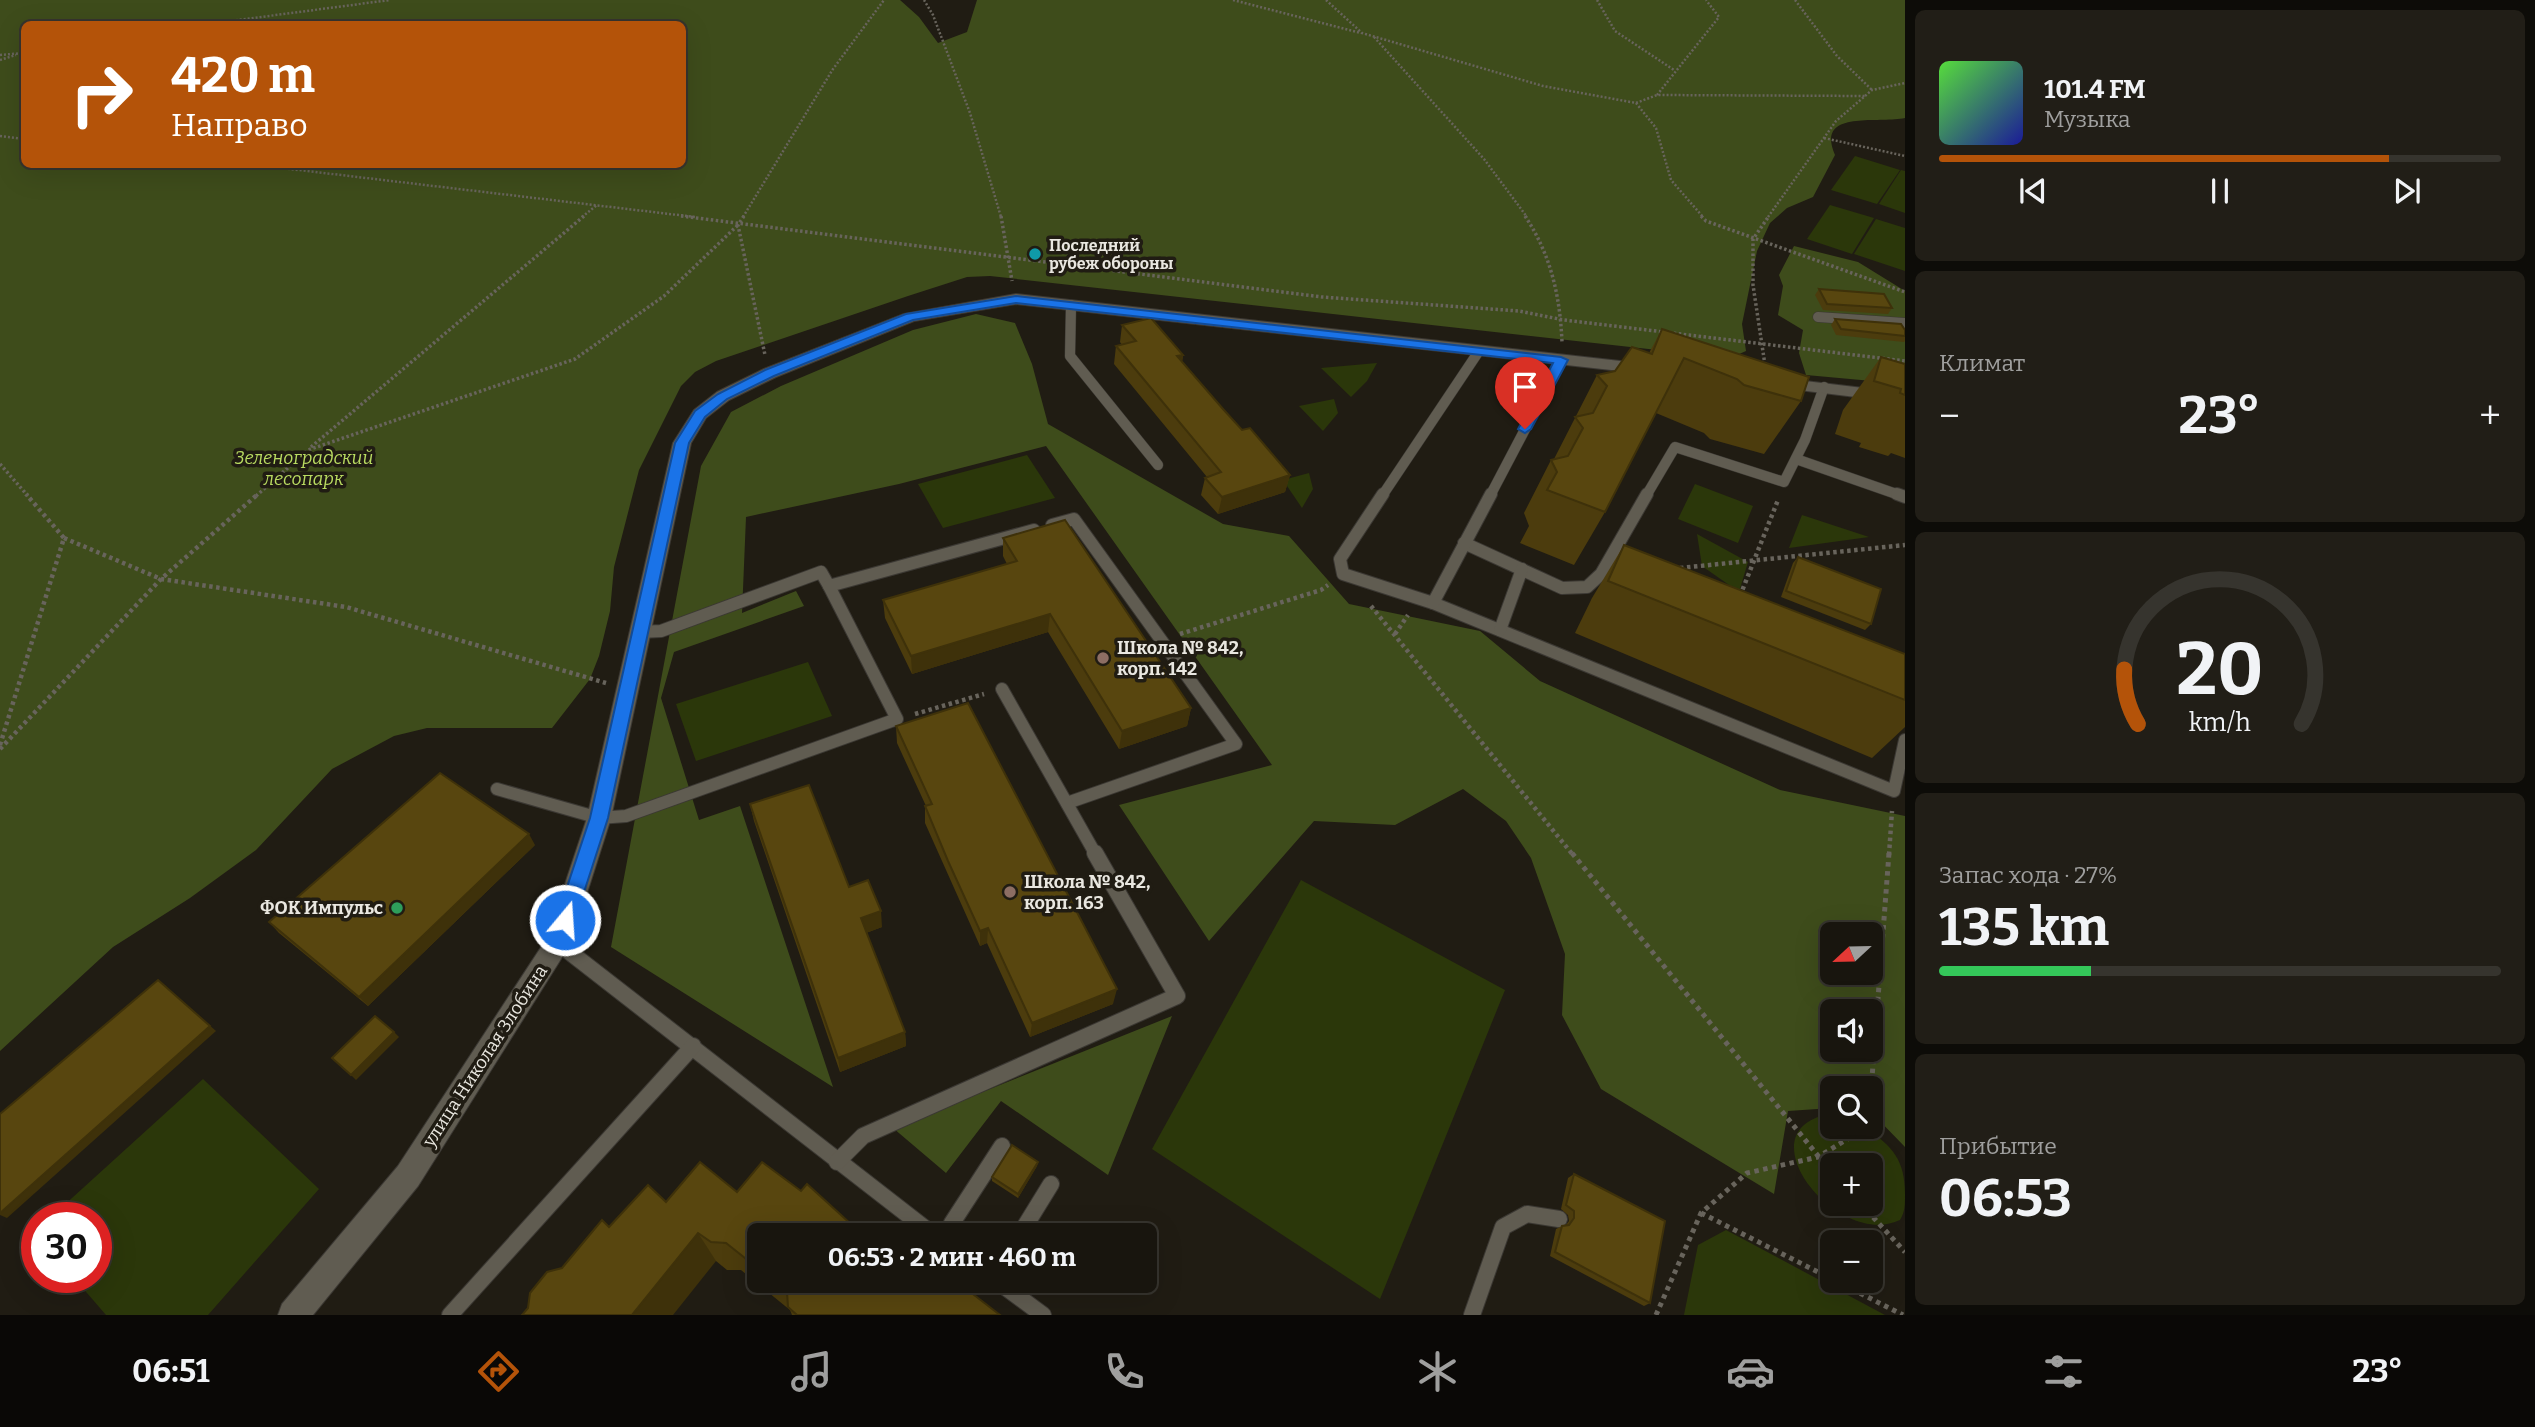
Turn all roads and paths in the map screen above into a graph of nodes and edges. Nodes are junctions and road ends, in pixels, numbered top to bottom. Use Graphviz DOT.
graph roads {
  1 [pos="390,0"];
  2 [pos="884,0"];
  3 [pos="924,0"];
  4 [pos="1233,0"];
  5 [pos="1268,0"];
  6 [pos="1326,0"];
  7 [pos="1597,0"];
  8 [pos="1706,0"];
  9 [pos="1795,0"];
  10 [pos="1262,5"];
  11 [pos="231,21"];
  12 [pos="1362,33"];
  13 [pos="1373,36"];
  14 [pos="21,53"];
  15 [pos="21,54"];
  16 [pos="0,55"];
  17 [pos="0,60"];
  18 [pos="1674,70"];
  19 [pos="1905,83"];
  20 [pos="1872,90"];
  21 [pos="1657,95"];
  22 [pos="1865,96"];
  23 [pos="1636,103"];
  24 [pos="0,136"];
  25 [pos="21,138"];
  26 [pos="1824,138"];
  27 [pos="1905,156"];
  28 [pos="282,168"];
  29 [pos="597,205"];
  30 [pos="738,225"];
  31 [pos="1753,239"];
  32 [pos="1010,257"];
  33 [pos="1013,286"];
  34 [pos="1905,292"];
  35 [pos="1072,305"];
  36 [pos="1818,317"];
  37 [pos="1564,320"];
  38 [pos="1905,323"];
  39 [pos="1762,345"];
  40 [pos="1479,352"];
  41 [pos="1561,360"];
  42 [pos="1905,361"];
  43 [pos="1658,370"];
  44 [pos="770,373"];
  45 [pos="1767,374"];
  46 [pos="1824,387"];
  47 [pos="1905,398"];
  48 [pos="308,450"];
  49 [pos="1796,459"];
  50 [pos="0,464"];
  51 [pos="1158,465"];
  52 [pos="1784,482"];
  53 [pos="1905,497"];
  54 [pos="64,538"];
  55 [pos="1464,543"];
  56 [pos="1905,545"];
  57 [pos="1755,562"];
  58 [pos="1676,568"];
  59 [pos="1522,569"];
  60 [pos="1343,574"];
  61 [pos="1601,574"];
  62 [pos="161,579"];
  63 [pos="1614,579"];
  64 [pos="829,586"];
  65 [pos="1739,599"];
  66 [pos="1433,603"];
  67 [pos="1500,630"];
  68 [pos="639,632"];
  69 [pos="1162,640"];
  70 [pos="627,689"];
  71 [pos="1003,689"];
  72 [pos="897,719"];
  73 [pos="1905,740"];
  74 [pos="0,747"];
  75 [pos="497,789"];
  76 [pos="1894,791"];
  77 [pos="1067,803"];
  78 [pos="599,818"];
  79 [pos="558,943"];
  80 [pos="693,1046"];
  81 [pos="1872,1076"];
  82 [pos="1847,1139"];
  83 [pos="1002,1146"];
  84 [pos="1818,1157"];
  85 [pos="1820,1159"];
  86 [pos="837,1161"];
  87 [pos="1051,1184"];
  88 [pos="1701,1213"];
  89 [pos="1872,1216"];
  90 [pos="1559,1219"];
  91 [pos="918,1223"];
  92 [pos="952,1223"];
  93 [pos="1027,1223"];
  94 [pos="1905,1252"];
  95 [pos="1820,1273"];
  96 [pos="1013,1293"];
  97 [pos="1860,1293"];
  98 [pos="293,1315"];
  99 [pos="450,1315"];
  100 [pos="1043,1315"];
  101 [pos="1472,1315"];
  102 [pos="1656,1315"];
  103 [pos="1903,1315"];
  1 -- 11 [label="path"];
  2 -- 30 [label="path"];
  3 -- 32 [label="path"];
  4 -- 10 [label="path"];
  5 -- 10 [label="path"];
  6 -- 12 [label="path"];
  7 -- 18 [label="path"];
  8 -- 18 [label="path"];
  9 -- 20 [label="path"];
  10 -- 12 [label="path"];
  12 -- 13 [label="path"];
  13 -- 23 [label="path"];
  13 -- 37 [label="path"];
  14 -- 16 [label="path"];
  15 -- 17 [label="path"];
  18 -- 21 [label="path"];
  19 -- 20 [label="path"];
  20 -- 22 [label="path"];
  21 -- 22 [label="path"];
  21 -- 23 [label="path"];
  22 -- 26 [label="path"];
  23 -- 31 [label="path"];
  24 -- 25 [label="path"];
  26 -- 27 [label="path"];
  26 -- 31 [label="path"];
  28 -- 29 [label="path"];
  29 -- 30 [label="path"];
  29 -- 48 [label="path"];
  30 -- 32 [label="path"];
  30 -- 44 [label="path"];
  30 -- 48 [label="path"];
  31 -- 34 [label="path"];
  31 -- 39 [label="path"];
  32 -- 33 [label="path"];
  32 -- 37 [label="path"];
  35 -- 40 [label="street, улица Николая Злобина"];
  35 -- 44 [label="street, улица Николая Злобина"];
  35 -- 51 [label="lane"];
  36 -- 38 [label="lane"];
  37 -- 39 [label="path"];
  37 -- 41 [label="path"];
  39 -- 42 [label="path"];
  39 -- 45 [label="path"];
  40 -- 41 [label="street, улица Николая Злобина"];
  40 -- 60 [label="lane"];
  41 -- 43 [label="street, улица Николая Злобина"];
  41 -- 55 [label="lane"];
  44 -- 68 [label="street, улица Николая Злобина"];
  45 -- 46 [label="street"];
  46 -- 47 [label="street"];
  46 -- 49 [label="lane"];
  48 -- 62 [label="path"];
  49 -- 52 [label="lane"];
  49 -- 53 [label="lane"];
  50 -- 54 [label="path"];
  52 -- 57 [label="path"];
  52 -- 61 [label="lane"];
  54 -- 62 [label="path"];
  54 -- 74 [label="path"];
  55 -- 59 [label="lane"];
  55 -- 66 [label="lane"];
  56 -- 57 [label="path"];
  57 -- 58 [label="path"];
  57 -- 65 [label="path"];
  59 -- 61 [label="lane"];
  59 -- 67 [label="lane"];
  60 -- 66 [label="lane"];
  60 -- 69 [label="path"];
  60 -- 84 [label="path"];
  61 -- 63 [label="lane"];
  62 -- 70 [label="path"];
  62 -- 74 [label="path"];
  64 -- 68 [label="lane"];
  64 -- 69 [label="lane"];
  64 -- 72 [label="lane"];
  66 -- 67 [label="lane"];
  67 -- 76 [label="lane"];
  68 -- 70 [label="street, улица Николая Злобина"];
  69 -- 77 [label="lane"];
  70 -- 78 [label="street, улица Николая Злобина"];
  71 -- 72 [label="path"];
  71 -- 77 [label="lane"];
  72 -- 78 [label="lane"];
  73 -- 76 [label="lane"];
  75 -- 78 [label="lane"];
  76 -- 81 [label="path"];
  77 -- 86 [label="lane"];
  78 -- 79 [label="street, улица Николая Злобина"];
  79 -- 80 [label="lane"];
  79 -- 98 [label="street, улица Николая Злобина"];
  80 -- 86 [label="lane"];
  80 -- 99 [label="lane"];
  82 -- 84 [label="path"];
  83 -- 92 [label="lane"];
  84 -- 85 [label="path"];
  84 -- 88 [label="path"];
  86 -- 91 [label="lane"];
  87 -- 93 [label="lane"];
  88 -- 95 [label="path"];
  88 -- 102 [label="path"];
  89 -- 94 [label="path"];
  90 -- 101 [label="lane"];
  96 -- 100 [label="lane"];
  97 -- 103 [label="path"];
}
